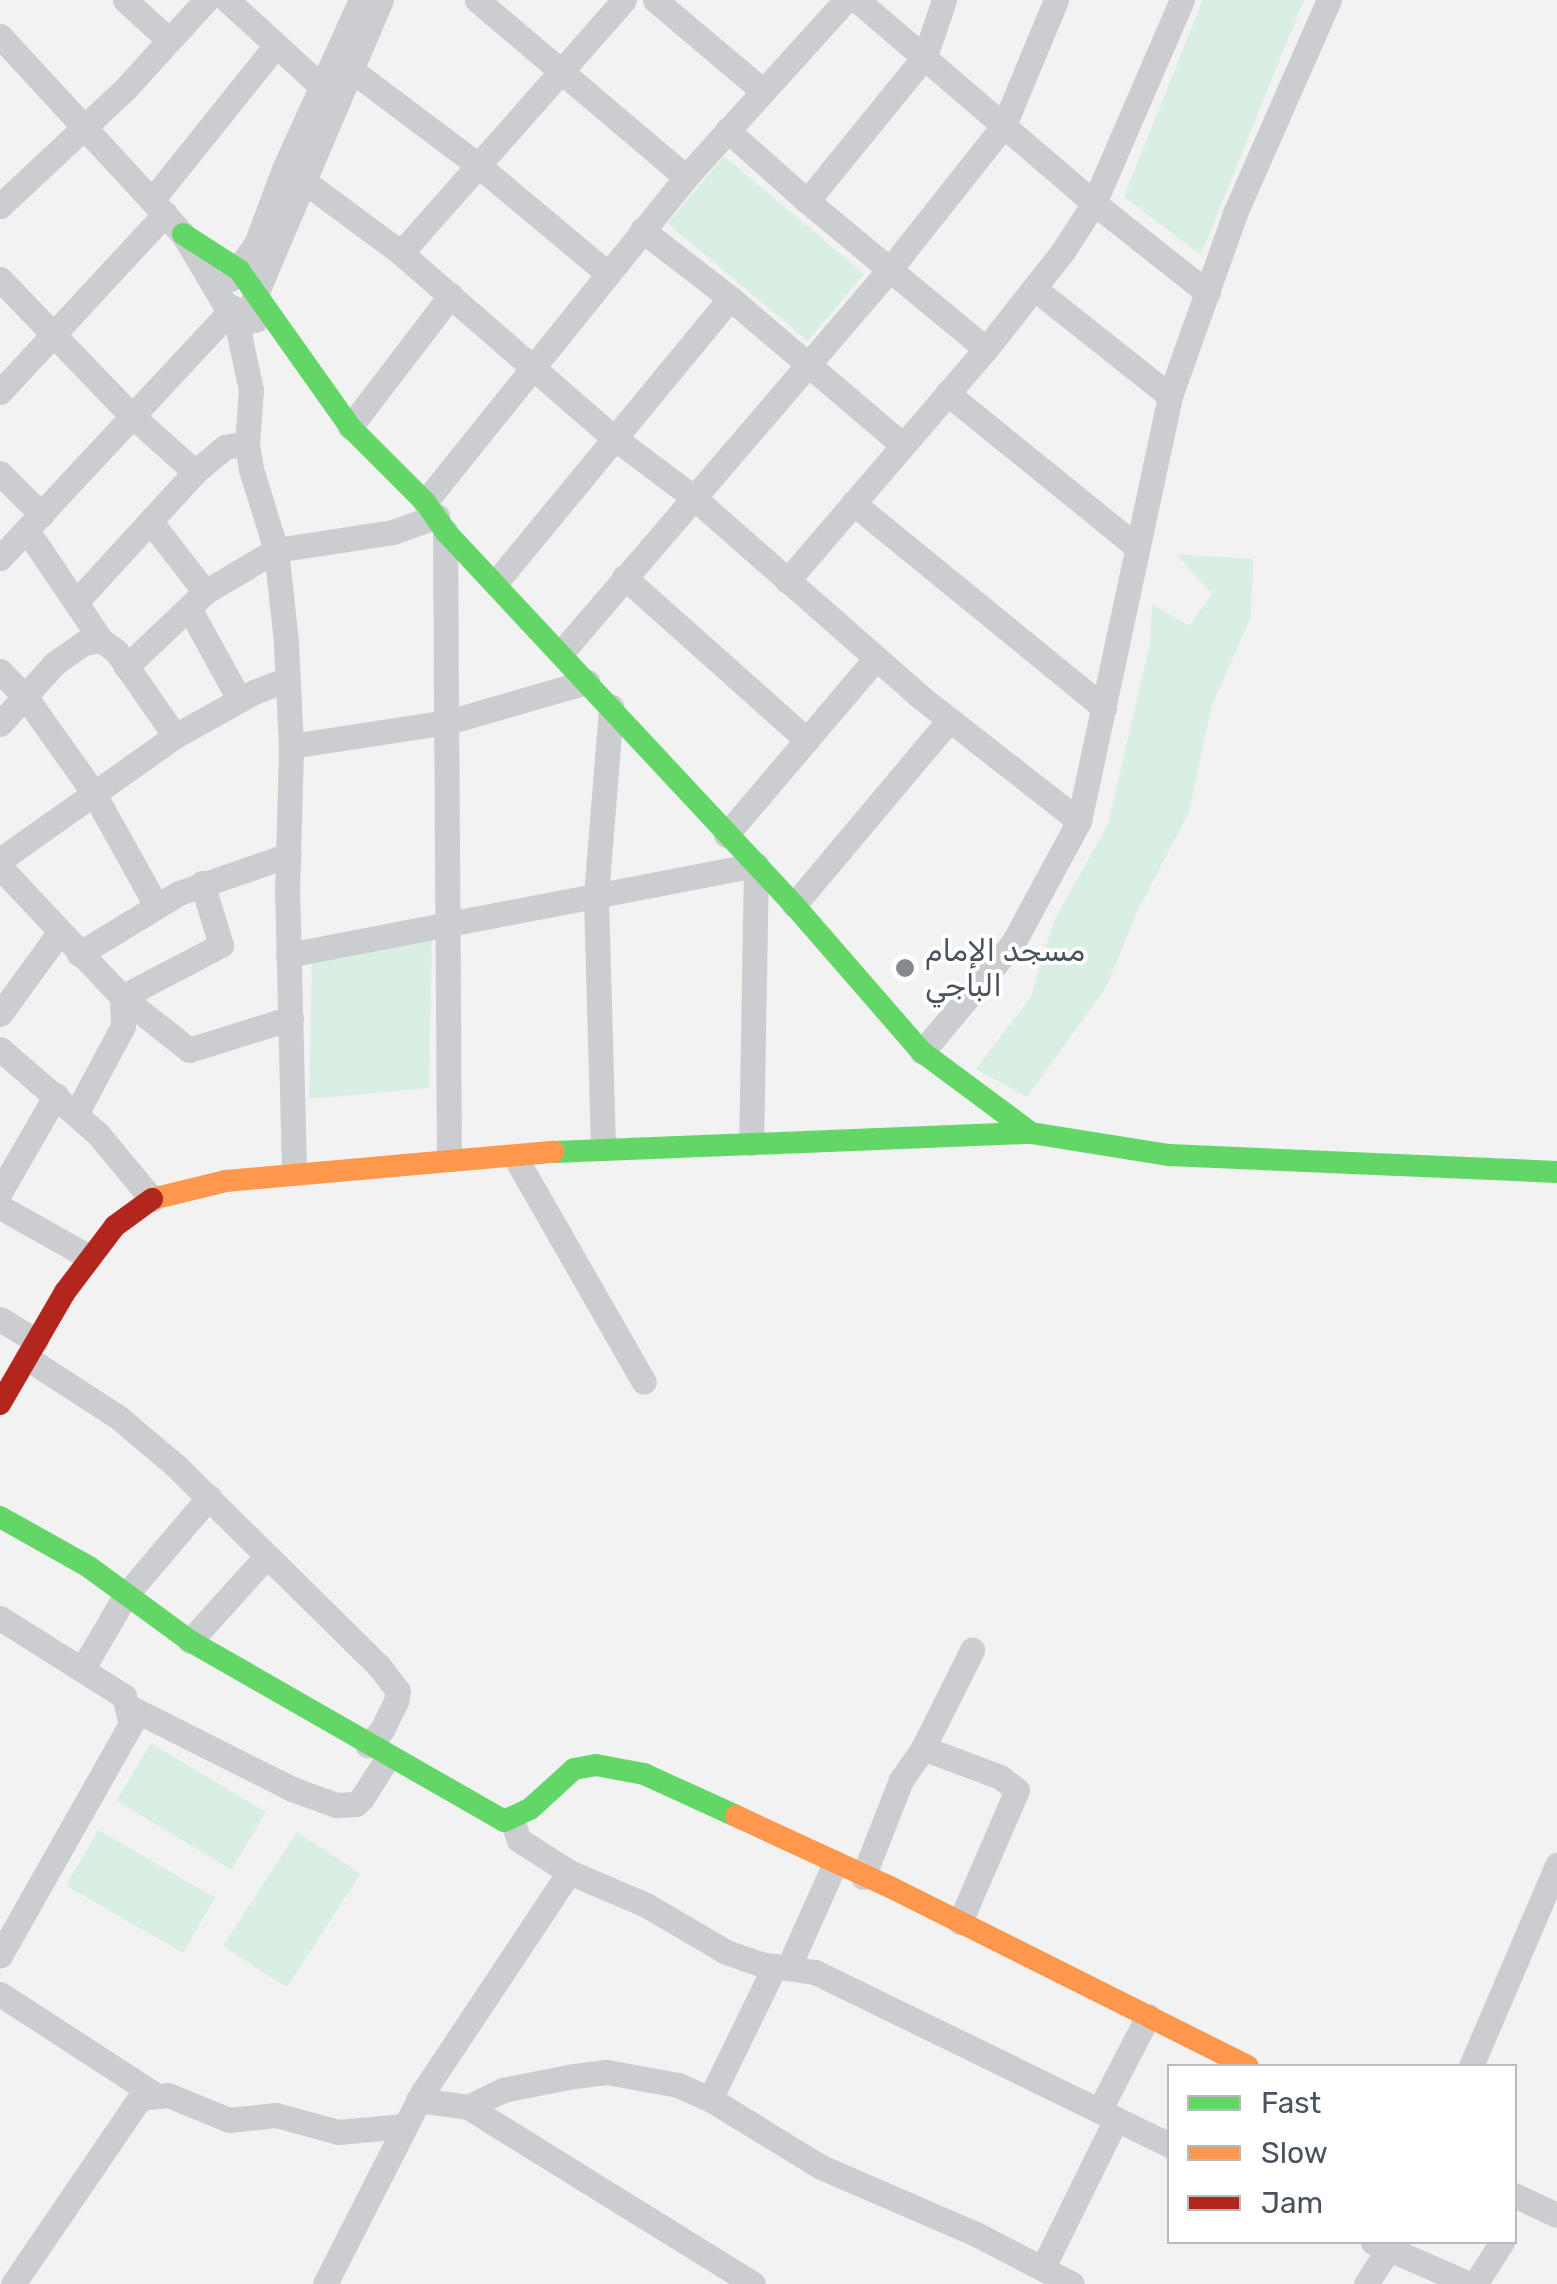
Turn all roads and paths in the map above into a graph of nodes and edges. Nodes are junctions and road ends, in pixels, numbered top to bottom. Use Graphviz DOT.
graph roads {
  1 [pos="124,0"];
  2 [pos="206,0"];
  3 [pos="227,0"];
  4 [pos="360,0"];
  5 [pos="381,0"];
  6 [pos="477,0"];
  7 [pos="624,0"];
  8 [pos="655,0"];
  9 [pos="846,0"];
  10 [pos="857,0"];
  11 [pos="944,0"];
  12 [pos="1056,0"];
  13 [pos="1182,0"];
  14 [pos="1329,0"];
  15 [pos="0,36"];
  16 [pos="169,40"];
  17 [pos="276,44"];
  18 [pos="925,56"];
  19 [pos="354,72"];
  20 [pos="562,72"];
  21 [pos="322,87"];
  22 [pos="763,91"];
  23 [pos="1004,125"];
  24 [pos="83,126"];
  25 [pos="727,130"];
  26 [pos="479,166"];
  27 [pos="294,174"];
  28 [pos="686,176"];
  29 [pos="807,201"];
  30 [pos="1094,203"];
  31 [pos="0,206"];
  32 [pos="158,207"];
  33 [pos="642,230"];
  34 [pos="183,234"];
  35 [pos="401,254"];
  36 [pos="890,269"];
  37 [pos="239,270"];
  38 [pos="608,274"];
  39 [pos="0,279"];
  40 [pos="1035,289"];
  41 [pos="1208,293"];
  42 [pos="451,295"];
  43 [pos="730,298"];
  44 [pos="238,303"];
  45 [pos="284,332"];
  46 [pos="54,334"];
  47 [pos="986,348"];
  48 [pos="806,364"];
  49 [pos="532,368"];
  50 [pos="0,392"];
  51 [pos="948,394"];
  52 [pos="1170,396"];
  53 [pos="130,414"];
  54 [pos="350,427"];
  55 [pos="612,438"];
  56 [pos="247,443"];
  57 [pos="902,446"];
  58 [pos="195,472"];
  59 [pos="0,473"];
  60 [pos="693,498"];
  61 [pos="853,503"];
  62 [pos="436,516"];
  63 [pos="150,521"];
  64 [pos="35,524"];
  65 [pos="1136,546"];
  66 [pos="276,550"];
  67 [pos="0,558"];
  68 [pos="624,578"];
  69 [pos="496,581"];
  70 [pos="787,582"];
  71 [pos="197,600"];
  72 [pos="76,602"];
  73 [pos="101,640"];
  74 [pos="561,653"];
  75 [pos="876,658"];
  76 [pos="126,667"];
  77 [pos="0,671"];
  78 [pos="288,679"];
  79 [pos="587,682"];
  80 [pos="240,699"];
  81 [pos="27,700"];
  82 [pos="611,708"];
  83 [pos="1104,708"];
  84 [pos="949,720"];
  85 [pos="448,722"];
  86 [pos="0,724"];
  87 [pos="175,736"];
  88 [pos="806,740"];
  89 [pos="291,746"];
  90 [pos="92,792"];
  91 [pos="1078,821"];
  92 [pos="726,834"];
  93 [pos="289,855"];
  94 [pos="0,863"];
  95 [pos="756,866"];
  96 [pos="202,884"];
  97 [pos="596,895"];
  98 [pos="794,904"];
  99 [pos="156,905"];
  100 [pos="449,924"];
  101 [pos="59,933"];
  102 [pos="79,954"];
  103 [pos="288,955"];
  104 [pos="122,997"];
  105 [pos="0,1014"];
  106 [pos="291,1018"];
  107 [pos="0,1049"];
  108 [pos="922,1052"];
  109 [pos="56,1095"];
  110 [pos="76,1114"];
  111 [pos="1031,1134"];
  112 [pos="750,1143"];
  113 [pos="604,1148"];
  114 [pos="514,1157"];
  115 [pos="449,1159"];
  116 [pos="294,1172"];
  117 [pos="1557,1172"];
  118 [pos="0,1192"];
  119 [pos="152,1199"];
  120 [pos="0,1206"];
  121 [pos="89,1257"];
  122 [pos="0,1319"];
  123 [pos="31,1350"];
  124 [pos="644,1382"];
  125 [pos="0,1404"];
  126 [pos="209,1497"];
  127 [pos="0,1517"];
  128 [pos="266,1557"];
  129 [pos="126,1596"];
  130 [pos="0,1618"];
  131 [pos="190,1641"];
  132 [pos="972,1650"];
  133 [pos="83,1668"];
  134 [pos="130,1708"];
  135 [pos="923,1748"];
  136 [pos="378,1751"];
  137 [pos="512,1820"];
  138 [pos="835,1863"];
  139 [pos="1557,1865"];
  140 [pos="569,1872"];
  141 [pos="864,1877"];
  142 [pos="960,1922"];
  143 [pos="0,1956"];
  144 [pos="782,1966"];
  145 [pos="0,1994"];
  146 [pos="1148,2016"];
  147 [pos="1244,2064"];
  148 [pos="1472,2064"];
  149 [pos="154,2094"];
  150 [pos="710,2098"];
  151 [pos="418,2100"];
  152 [pos="468,2108"];
  153 [pos="1107,2115"];
  154 [pos="404,2126"];
  155 [pos="1167,2145"];
  156 [pos="1519,2206"];
  157 [pos="1557,2215"];
  158 [pos="1385,2244"];
  159 [pos="1501,2244"];
  160 [pos="1043,2267"];
  161 [pos="13,2284"];
  162 [pos="325,2284"];
  163 [pos="753,2284"];
  164 [pos="1072,2284"];
  165 [pos="1366,2284"];
  166 [pos="1472,2284"];
  1 -- 16 [label="street"];
  2 -- 16 [label="street"];
  3 -- 17 [label="street"];
  4 -- 21 [label="street"];
  5 -- 19 [label="street"];
  6 -- 20 [label="street"];
  7 -- 20 [label="street"];
  8 -- 22 [label="street"];
  9 -- 22 [label="street"];
  10 -- 18 [label="street"];
  11 -- 18 [label="street"];
  12 -- 23 [label="street"];
  13 -- 30 [label="street"];
  14 -- 41 [label="street"];
  15 -- 24 [label="street"];
  16 -- 24 [label="street"];
  17 -- 21 [label="street"];
  17 -- 32 [label="street"];
  18 -- 23 [label="street"];
  18 -- 29 [label="street"];
  19 -- 26 [label="street"];
  19 -- 27 [label="street"];
  20 -- 26 [label="street"];
  20 -- 28 [label="street"];
  21 -- 27 [label="street"];
  22 -- 25 [label="street"];
  23 -- 30 [label="street"];
  23 -- 36 [label="street"];
  24 -- 31 [label="street"];
  24 -- 32 [label="street"];
  25 -- 28 [label="street"];
  25 -- 29 [label="street"];
  26 -- 35 [label="street"];
  26 -- 38 [label="street"];
  27 -- 35 [label="street"];
  27 -- 37 [label="street"];
  27 -- 44 [label="street"];
  28 -- 33 [label="street"];
  29 -- 36 [label="street"];
  30 -- 40 [label="street"];
  30 -- 41 [label="street"];
  32 -- 34 [label="street"];
  32 -- 46 [label="street"];
  33 -- 38 [label="street"];
  33 -- 43 [label="street"];
  34 -- 37 [label="street"];
  34 -- 44 [label="street"];
  35 -- 42 [label="street"];
  36 -- 47 [label="street"];
  36 -- 48 [label="street"];
  37 -- 44 [label="street"];
  38 -- 49 [label="street"];
  39 -- 46 [label="street"];
  40 -- 47 [label="street"];
  40 -- 52 [label="street"];
  41 -- 52 [label="street"];
  42 -- 49 [label="street"];
  42 -- 54 [label="street"];
  43 -- 48 [label="street"];
  43 -- 55 [label="street"];
  44 -- 45 [label="street"];
  44 -- 53 [label="street"];
  44 -- 56 [label="street"];
  45 -- 54 [label="street"];
  46 -- 50 [label="street"];
  46 -- 53 [label="street"];
  47 -- 51 [label="street"];
  48 -- 57 [label="street"];
  48 -- 60 [label="street"];
  49 -- 55 [label="street"];
  49 -- 62 [label="street"];
  51 -- 57 [label="street"];
  51 -- 65 [label="street"];
  52 -- 65 [label="street"];
  53 -- 58 [label="street"];
  53 -- 64 [label="street"];
  54 -- 62 [label="street"];
  55 -- 60 [label="street"];
  55 -- 69 [label="street"];
  56 -- 58 [label="street"];
  56 -- 66 [label="street"];
  57 -- 61 [label="street"];
  58 -- 63 [label="street"];
  59 -- 64 [label="street"];
  60 -- 68 [label="street"];
  60 -- 70 [label="street"];
  61 -- 70 [label="street"];
  61 -- 83 [label="street"];
  62 -- 66 [label="street"];
  62 -- 69 [label="street"];
  62 -- 85 [label="street"];
  63 -- 71 [label="street"];
  63 -- 72 [label="street"];
  64 -- 67 [label="street"];
  64 -- 72 [label="street"];
  65 -- 83 [label="street"];
  66 -- 71 [label="street"];
  66 -- 78 [label="street"];
  68 -- 74 [label="street"];
  68 -- 88 [label="street"];
  69 -- 74 [label="street"];
  70 -- 75 [label="street"];
  71 -- 76 [label="street"];
  71 -- 80 [label="street"];
  72 -- 73 [label="street"];
  73 -- 76 [label="street"];
  73 -- 81 [label="street"];
  74 -- 79 [label="street"];
  75 -- 84 [label="street"];
  75 -- 88 [label="street"];
  76 -- 87 [label="street"];
  77 -- 81 [label="street"];
  78 -- 80 [label="street"];
  78 -- 89 [label="street"];
  79 -- 82 [label="street"];
  79 -- 85 [label="street"];
  80 -- 87 [label="street"];
  81 -- 86 [label="street"];
  81 -- 90 [label="street"];
  82 -- 92 [label="street"];
  82 -- 97 [label="street"];
  83 -- 91 [label="street"];
  84 -- 91 [label="street"];
  84 -- 98 [label="street"];
  85 -- 89 [label="street"];
  85 -- 100 [label="street"];
  87 -- 90 [label="street"];
  88 -- 92 [label="street"];
  89 -- 93 [label="street"];
  90 -- 94 [label="street"];
  90 -- 99 [label="street"];
  91 -- 108 [label="street"];
  92 -- 95 [label="street"];
  93 -- 96 [label="street"];
  93 -- 103 [label="street"];
  94 -- 101 [label="street"];
  95 -- 97 [label="street"];
  95 -- 98 [label="street"];
  95 -- 112 [label="street"];
  96 -- 99 [label="street"];
  96 -- 104 [label="street"];
  97 -- 100 [label="street"];
  97 -- 113 [label="street"];
  98 -- 108 [label="street"];
  99 -- 102 [label="street"];
  100 -- 103 [label="street"];
  100 -- 115 [label="street"];
  101 -- 102 [label="street"];
  101 -- 105 [label="street"];
  102 -- 104 [label="street"];
  103 -- 106 [label="street"];
  104 -- 106 [label="street"];
  104 -- 110 [label="street"];
  106 -- 116 [label="street"];
  107 -- 109 [label="street"];
  108 -- 111 [label="street"];
  109 -- 110 [label="street"];
  109 -- 118 [label="street"];
  110 -- 119 [label="street"];
  111 -- 112 [label="street"];
  111 -- 117 [label="street"];
  112 -- 113 [label="street"];
  113 -- 114 [label="street"];
  114 -- 115 [label="street"];
  114 -- 124 [label="street"];
  115 -- 116 [label="street"];
  116 -- 119 [label="street"];
  119 -- 121 [label="street"];
  120 -- 121 [label="street"];
  121 -- 123 [label="street"];
  122 -- 123 [label="street"];
  123 -- 125 [label="street"];
  123 -- 126 [label="street"];
  126 -- 128 [label="street"];
  126 -- 129 [label="street"];
  127 -- 129 [label="street"];
  128 -- 131 [label="street"];
  128 -- 136 [label="street"];
  129 -- 131 [label="street"];
  129 -- 133 [label="street"];
  130 -- 133 [label="street"];
  131 -- 136 [label="street"];
  132 -- 135 [label="street"];
  133 -- 134 [label="street"];
  134 -- 136 [label="street"];
  134 -- 143 [label="street"];
  135 -- 141 [label="street"];
  135 -- 142 [label="street"];
  136 -- 137 [label="street"];
  137 -- 138 [label="street"];
  137 -- 140 [label="street"];
  138 -- 141 [label="street"];
  138 -- 144 [label="street"];
  139 -- 148 [label="street"];
  140 -- 144 [label="street"];
  140 -- 151 [label="street"];
  141 -- 142 [label="street"];
  142 -- 146 [label="street"];
  144 -- 150 [label="street"];
  144 -- 153 [label="street"];
  145 -- 149 [label="street"];
  146 -- 147 [label="street"];
  146 -- 153 [label="street"];
  149 -- 154 [label="street"];
  149 -- 161 [label="street"];
  150 -- 152 [label="street"];
  150 -- 160 [label="street"];
  151 -- 152 [label="street"];
  151 -- 154 [label="street"];
  152 -- 163 [label="street"];
  153 -- 155 [label="street"];
  153 -- 160 [label="street"];
  154 -- 162 [label="street"];
  156 -- 157 [label="street"];
  158 -- 165 [label="street"];
  158 -- 166 [label="street"];
  159 -- 166 [label="street"];
  160 -- 164 [label="street"];
}
